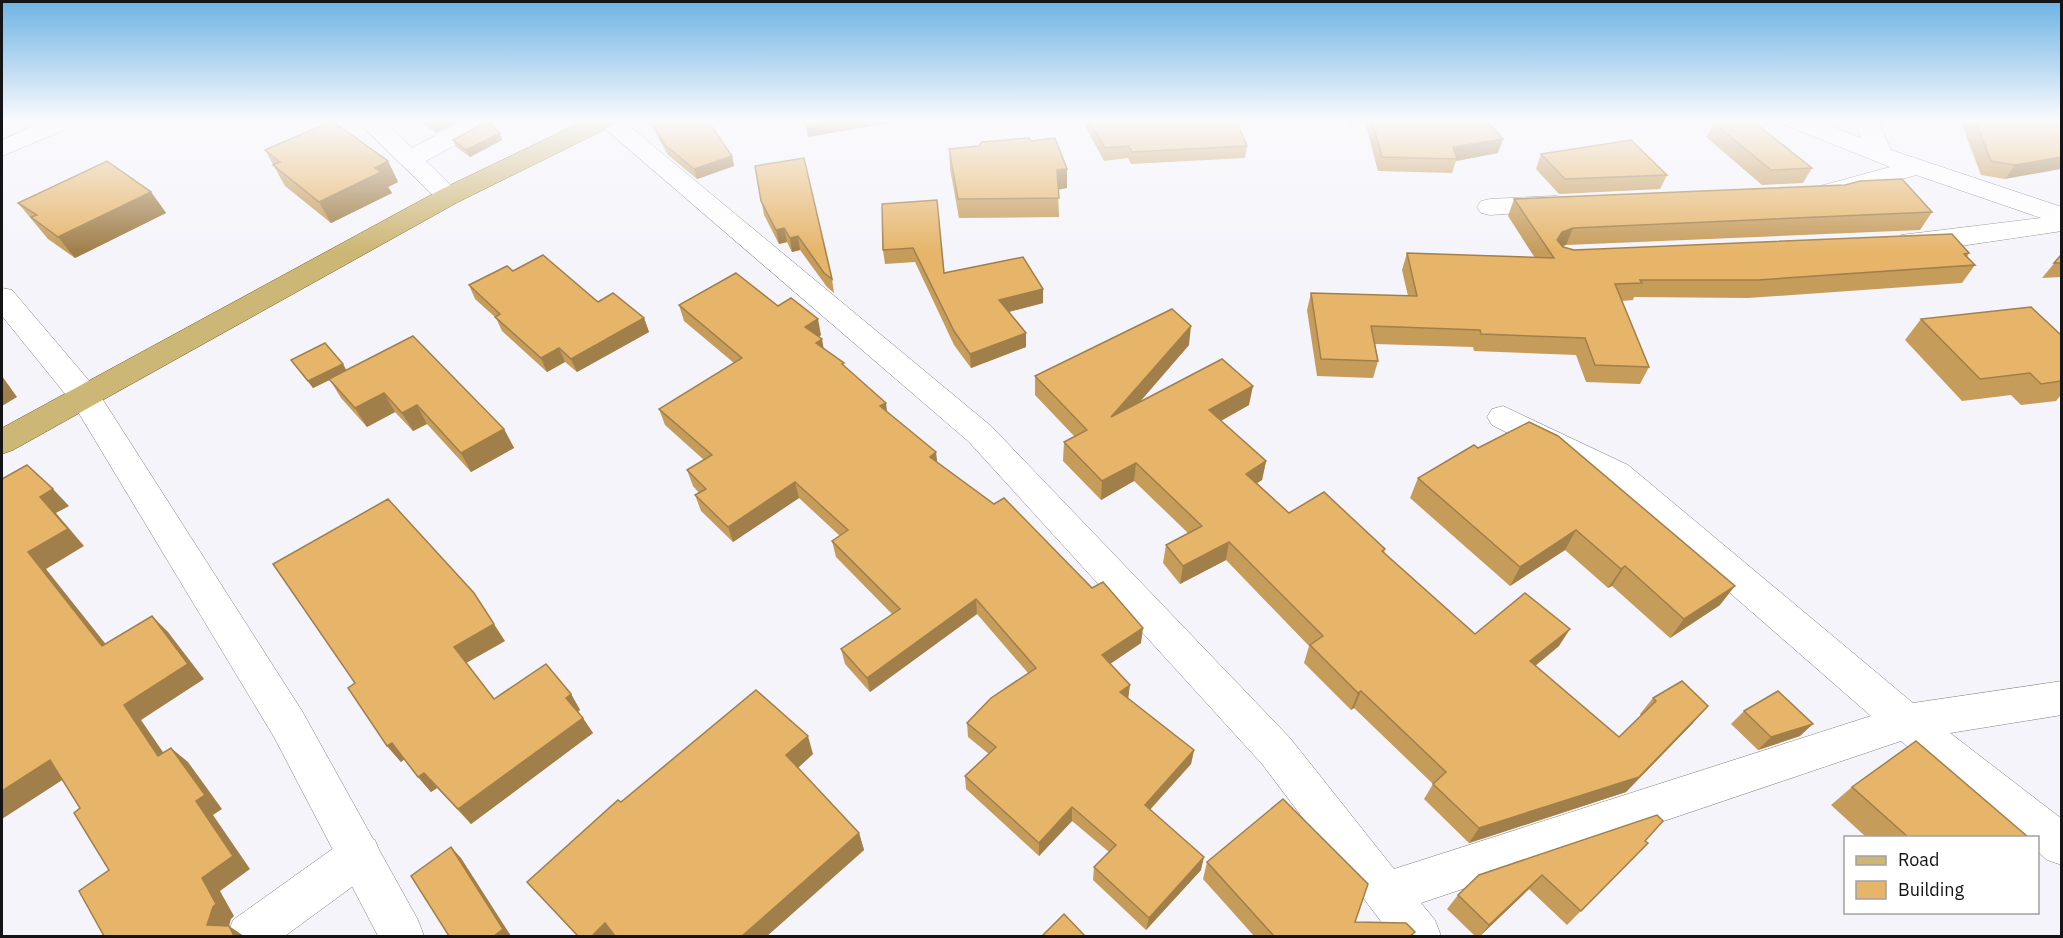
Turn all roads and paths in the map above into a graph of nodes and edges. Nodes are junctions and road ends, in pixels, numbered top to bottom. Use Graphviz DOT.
graph roads {
  1 [pos="413,164"];
  2 [pos="516,164"];
  3 [pos="658,164"];
  4 [pos="1907,164"];
  5 [pos="1917,167"];
  6 [pos="1810,193"];
  7 [pos="449,196"];
  8 [pos="1585,203"];
  9 [pos="1490,207"];
  10 [pos="2061,216"];
  11 [pos="2061,224"];
  12 [pos="1881,242"];
  13 [pos="2,297"];
  14 [pos="86,397"];
  15 [pos="1503,417"];
  16 [pos="2,442"];
  17 [pos="2061,698"];
  18 [pos="1906,722"];
  19 [pos="2061,845"];
  20 [pos="360,855"];
  21 [pos="1385,894"];
  22 [pos="249,936"];
  23 [pos="402,936"];
  24 [pos="1370,936"];
  25 [pos="1419,936"];
  1 -- 7 [label="street"];
  2 -- 7 [label="main road"];
  3 -- 21 [label="street"];
  4 -- 5 [label="street"];
  5 -- 6 [label="street"];
  5 -- 10 [label="street"];
  7 -- 14 [label="main road"];
  8 -- 9 [label="street"];
  11 -- 12 [label="street"];
  13 -- 14 [label="street"];
  14 -- 16 [label="main road"];
  14 -- 20 [label="street"];
  15 -- 18 [label="street"];
  17 -- 18 [label="street"];
  18 -- 19 [label="street"];
  18 -- 21 [label="street"];
  20 -- 22 [label="street"];
  20 -- 23 [label="street"];
  21 -- 24 [label="street"];
  21 -- 25 [label="street"];
}
